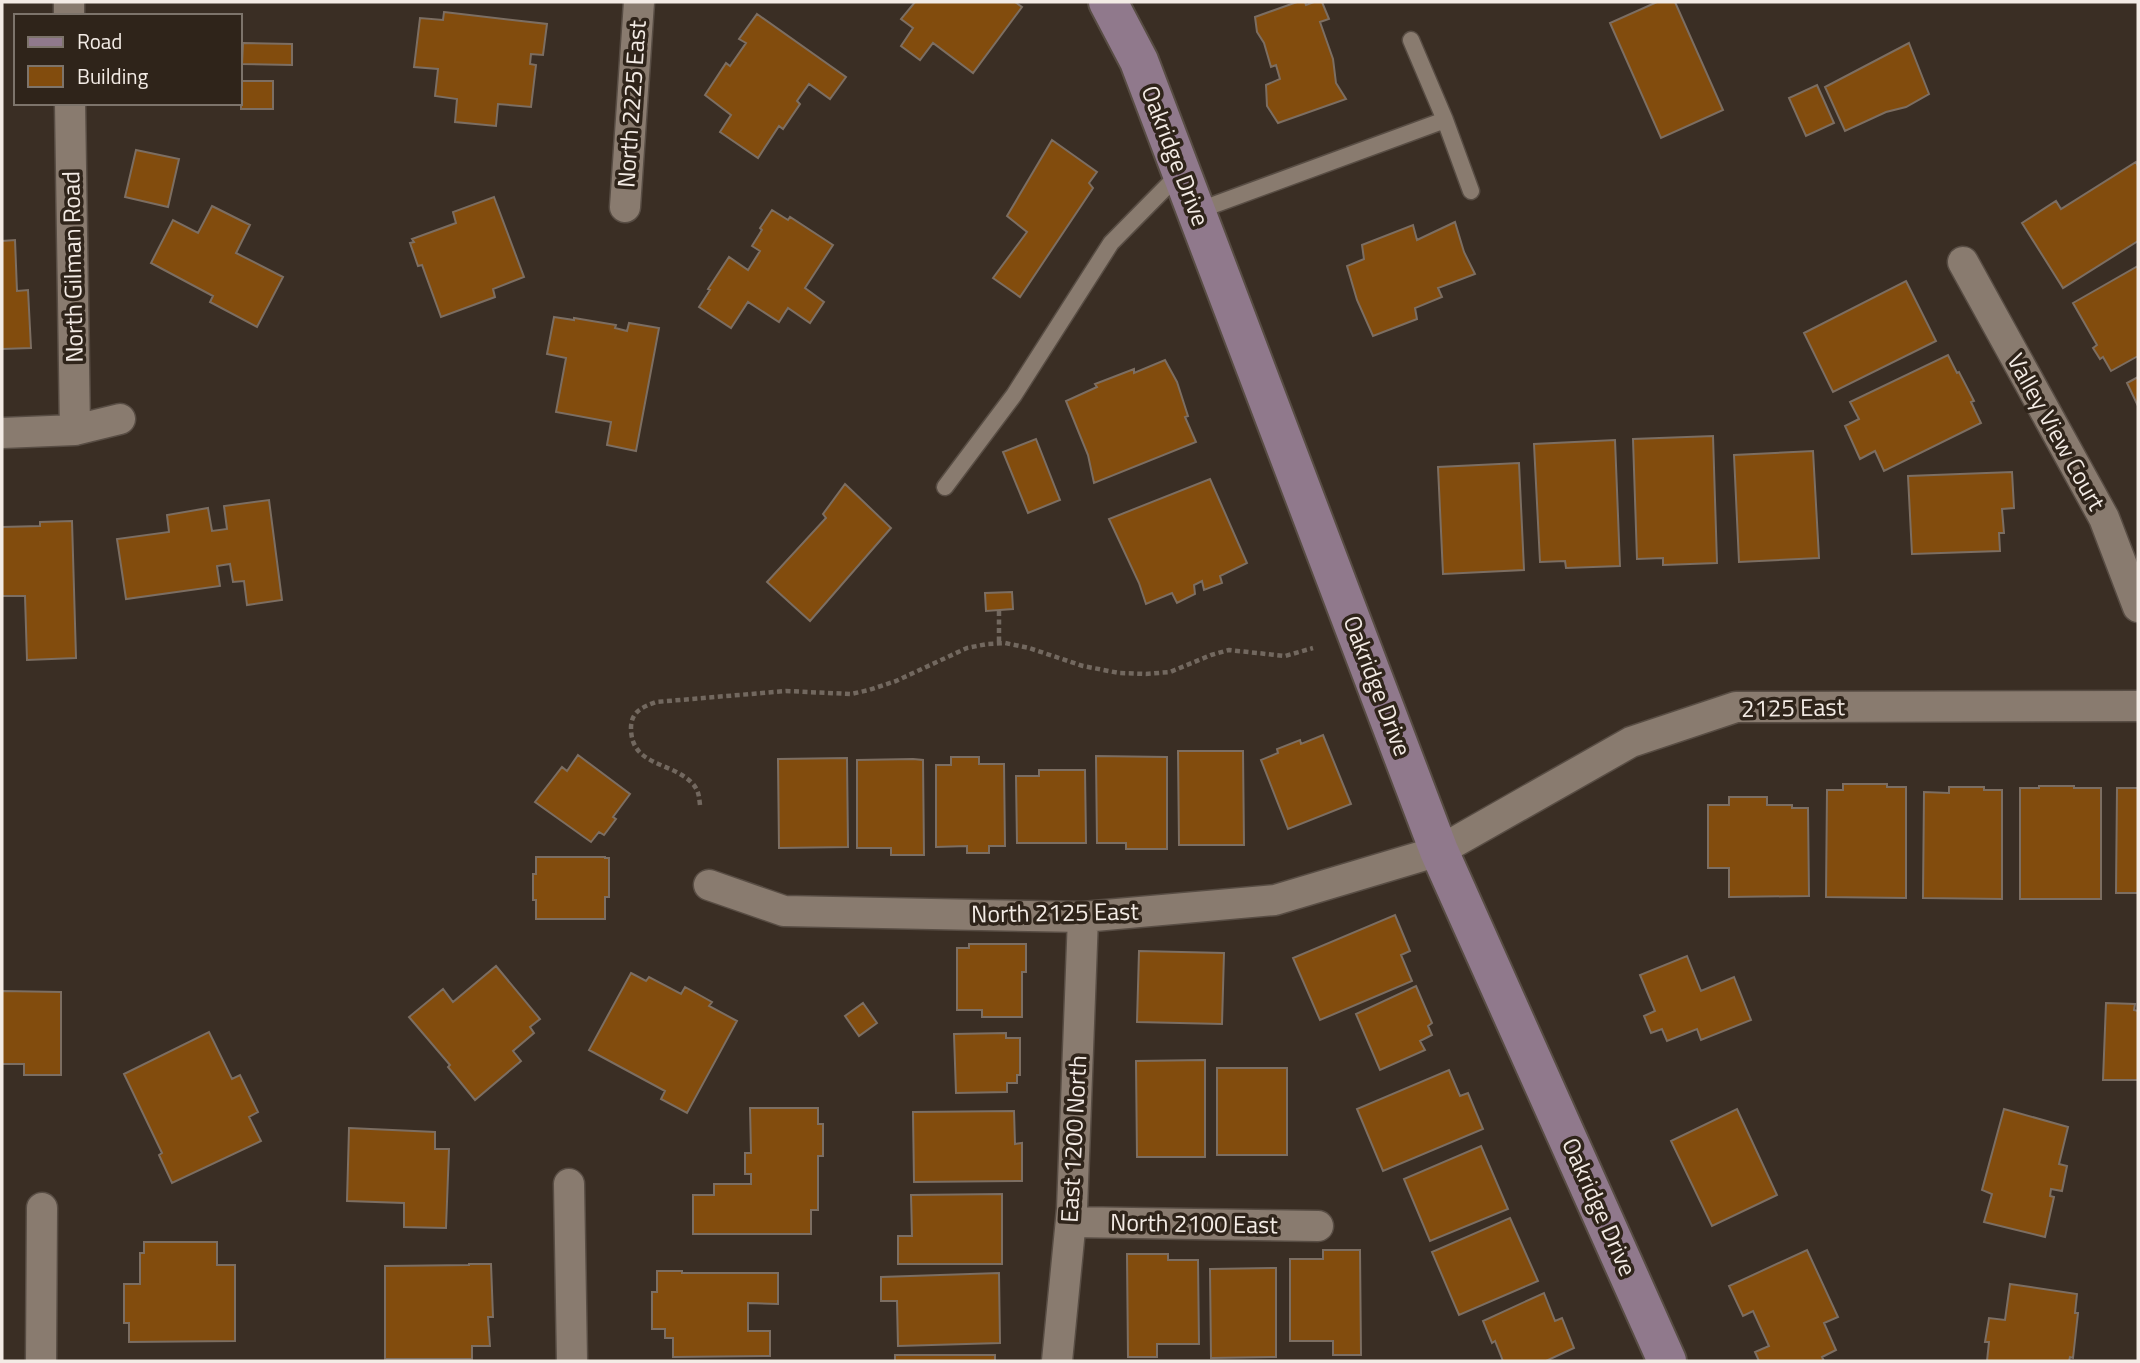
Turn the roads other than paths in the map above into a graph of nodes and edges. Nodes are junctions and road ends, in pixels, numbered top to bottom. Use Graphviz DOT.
graph roads {
  1 [pos="639,2"];
  2 [pos="1108,2"];
  3 [pos="1411,40"];
  4 [pos="70,105"];
  5 [pos="1445,120"];
  6 [pos="1181,172"];
  7 [pos="1471,191"];
  8 [pos="625,207"];
  9 [pos="1197,211"];
  10 [pos="1963,261"];
  11 [pos="120,419"];
  12 [pos="75,430"];
  13 [pos="2,433"];
  14 [pos="945,487"];
  15 [pos="2138,607"];
  16 [pos="2138,706"];
  17 [pos="1439,851"];
  18 [pos="709,885"];
  19 [pos="1083,917"];
  20 [pos="569,1184"];
  21 [pos="42,1208"];
  22 [pos="1070,1222"];
  23 [pos="1318,1226"];
  24 [pos="41,1361"];
  25 [pos="572,1361"];
  26 [pos="1057,1361"];
  27 [pos="1667,1361"];
  1 -- 8 [label="street, North 2225 East"];
  2 -- 6 [label="street, Oakridge Drive"];
  3 -- 5 [label="lane"];
  4 -- 12 [label="street, North Gilman Road"];
  5 -- 7 [label="lane"];
  5 -- 9 [label="lane"];
  6 -- 9 [label="street, Oakridge Drive"];
  6 -- 14 [label="lane"];
  9 -- 17 [label="street, Oakridge Drive"];
  10 -- 15 [label="street, Valley View Court"];
  11 -- 12 [label="street"];
  12 -- 13 [label="street"];
  16 -- 17 [label="street, 2125 East"];
  17 -- 19 [label="street, North 2125 East"];
  17 -- 27 [label="street, Oakridge Drive"];
  18 -- 19 [label="street, North 2125 East"];
  19 -- 22 [label="street, East 1200 North"];
  20 -- 25 [label="street"];
  21 -- 24 [label="street"];
  22 -- 23 [label="street, North 2100 East"];
  22 -- 26 [label="street, East 1200 North"];
}
